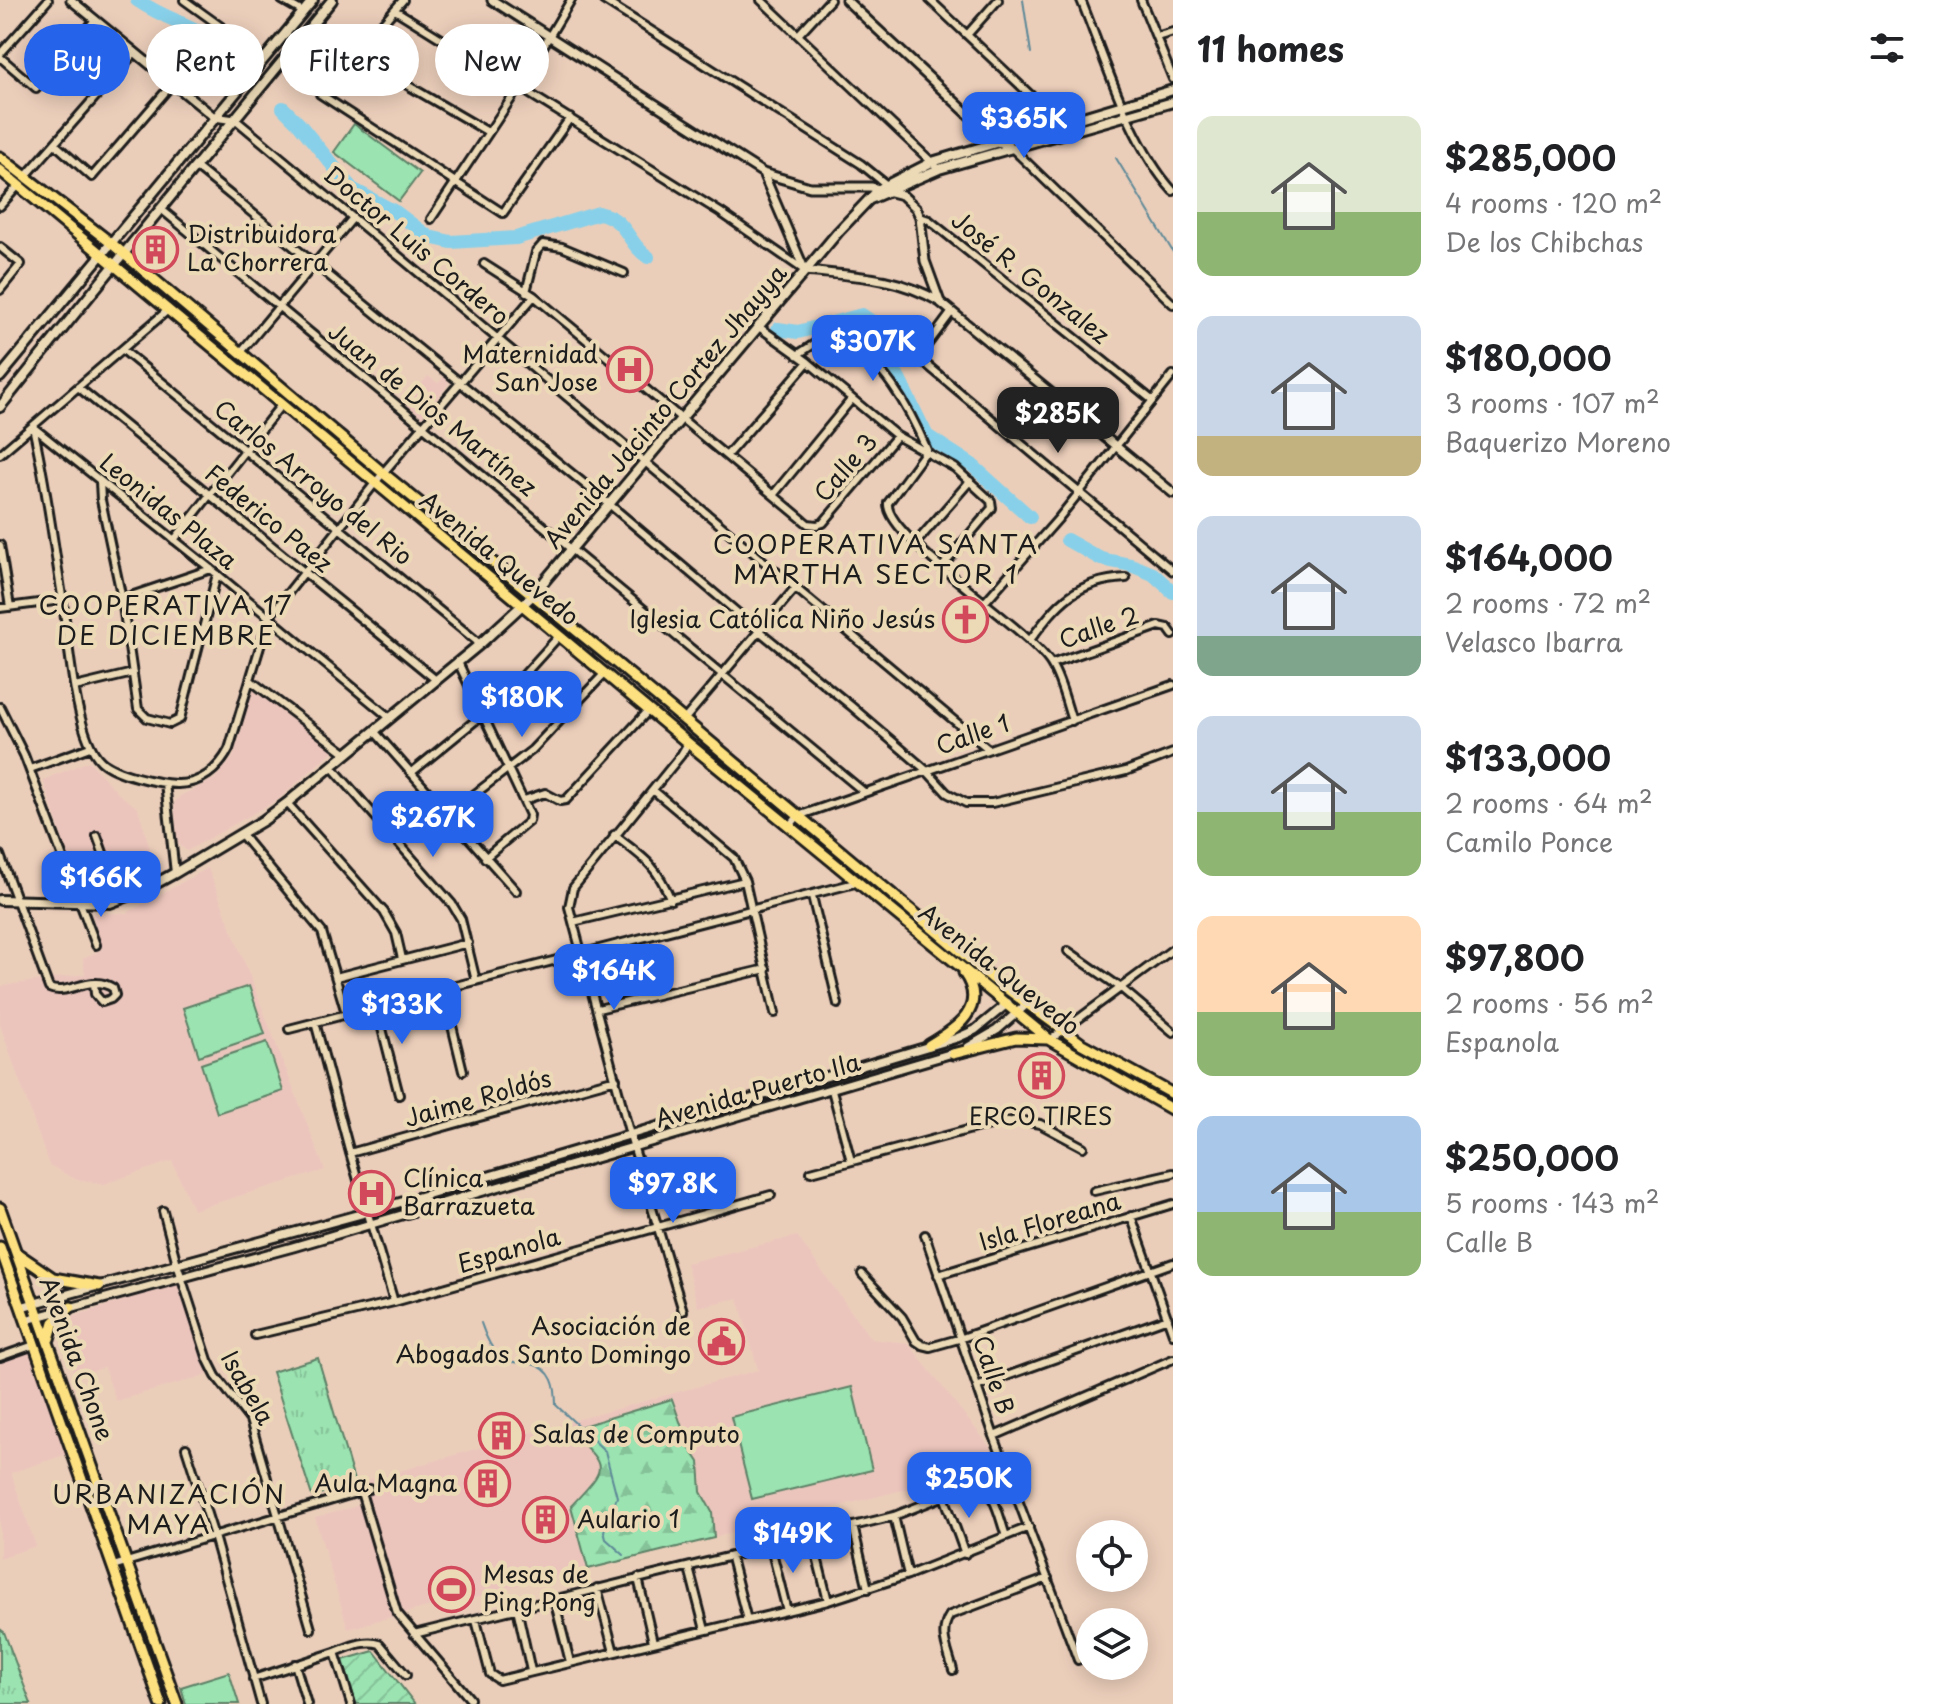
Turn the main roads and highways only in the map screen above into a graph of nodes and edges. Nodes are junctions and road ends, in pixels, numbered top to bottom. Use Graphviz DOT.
graph roads {
  1 [pos="313,0"];
  2 [pos="332,0"];
  3 [pos="1173,90"];
  4 [pos="1173,102"];
  5 [pos="0,157"];
  6 [pos="936,165"];
  7 [pos="0,170"];
  8 [pos="22,181"];
  9 [pos="111,243"];
  10 [pos="103,253"];
  11 [pos="123,254"];
  12 [pos="115,264"];
  13 [pos="0,377"];
  14 [pos="0,407"];
  15 [pos="532,596"];
  16 [pos="523,604"];
  17 [pos="0,900"];
  18 [pos="957,964"];
  19 [pos="1050,1040"];
  20 [pos="929,1045"];
  21 [pos="953,1054"];
  22 [pos="1173,1094"];
  23 [pos="1173,1110"];
  24 [pos="0,1208"];
  25 [pos="0,1247"];
  26 [pos="16,1252"];
  27 [pos="99,1286"];
  28 [pos="71,1307"];
  29 [pos="50,1346"];
  30 [pos="161,1704"];
  31 [pos="177,1704"];
  1 -- 9 [label="main road"];
  2 -- 11 [label="main road"];
  3 -- 6 [label="main road, Avenida Jacinto Cortez Jhayya"];
  4 -- 6 [label="main road, Avenida Jacinto Cortez Jhayya"];
  5 -- 8 [label="main road, Avenida Quevedo"];
  6 -- 15 [label="main road, Avenida Jacinto Cortez Jhayya"];
  7 -- 8 [label="main road, Avenida Quevedo"];
  8 -- 9 [label="main road, Avenida Quevedo"];
  8 -- 10 [label="main road, Avenida Quevedo"];
  9 -- 10 [label="main road"];
  9 -- 11 [label="main road, Avenida Quevedo"];
  10 -- 12 [label="main road, Avenida Quevedo"];
  10 -- 13 [label="main road"];
  11 -- 12 [label="main road"];
  11 -- 15 [label="main road, Avenida Quevedo"];
  12 -- 14 [label="main road"];
  12 -- 16 [label="main road, Avenida Quevedo"];
  15 -- 16 [label="main road, Avenida Jacinto Cortez Jhayya"];
  15 -- 22 [label="main road, Avenida Quevedo"];
  16 -- 17 [label="main road, Avenida Jacinto Cortez Jhayya"];
  16 -- 18 [label="main road, Avenida Quevedo"];
  18 -- 19 [label="main road, Avenida Quevedo"];
  18 -- 20 [label="main road"];
  19 -- 21 [label="main road"];
  19 -- 23 [label="main road, Avenida Quevedo"];
  24 -- 26 [label="main road, Avenida Chone"];
  25 -- 30 [label="main road, Avenida Chone"];
  26 -- 27 [label="main road"];
  26 -- 29 [label="main road, Avenida Chone"];
  28 -- 29 [label="main road"];
  29 -- 31 [label="main road, Avenida Chone"];
}
